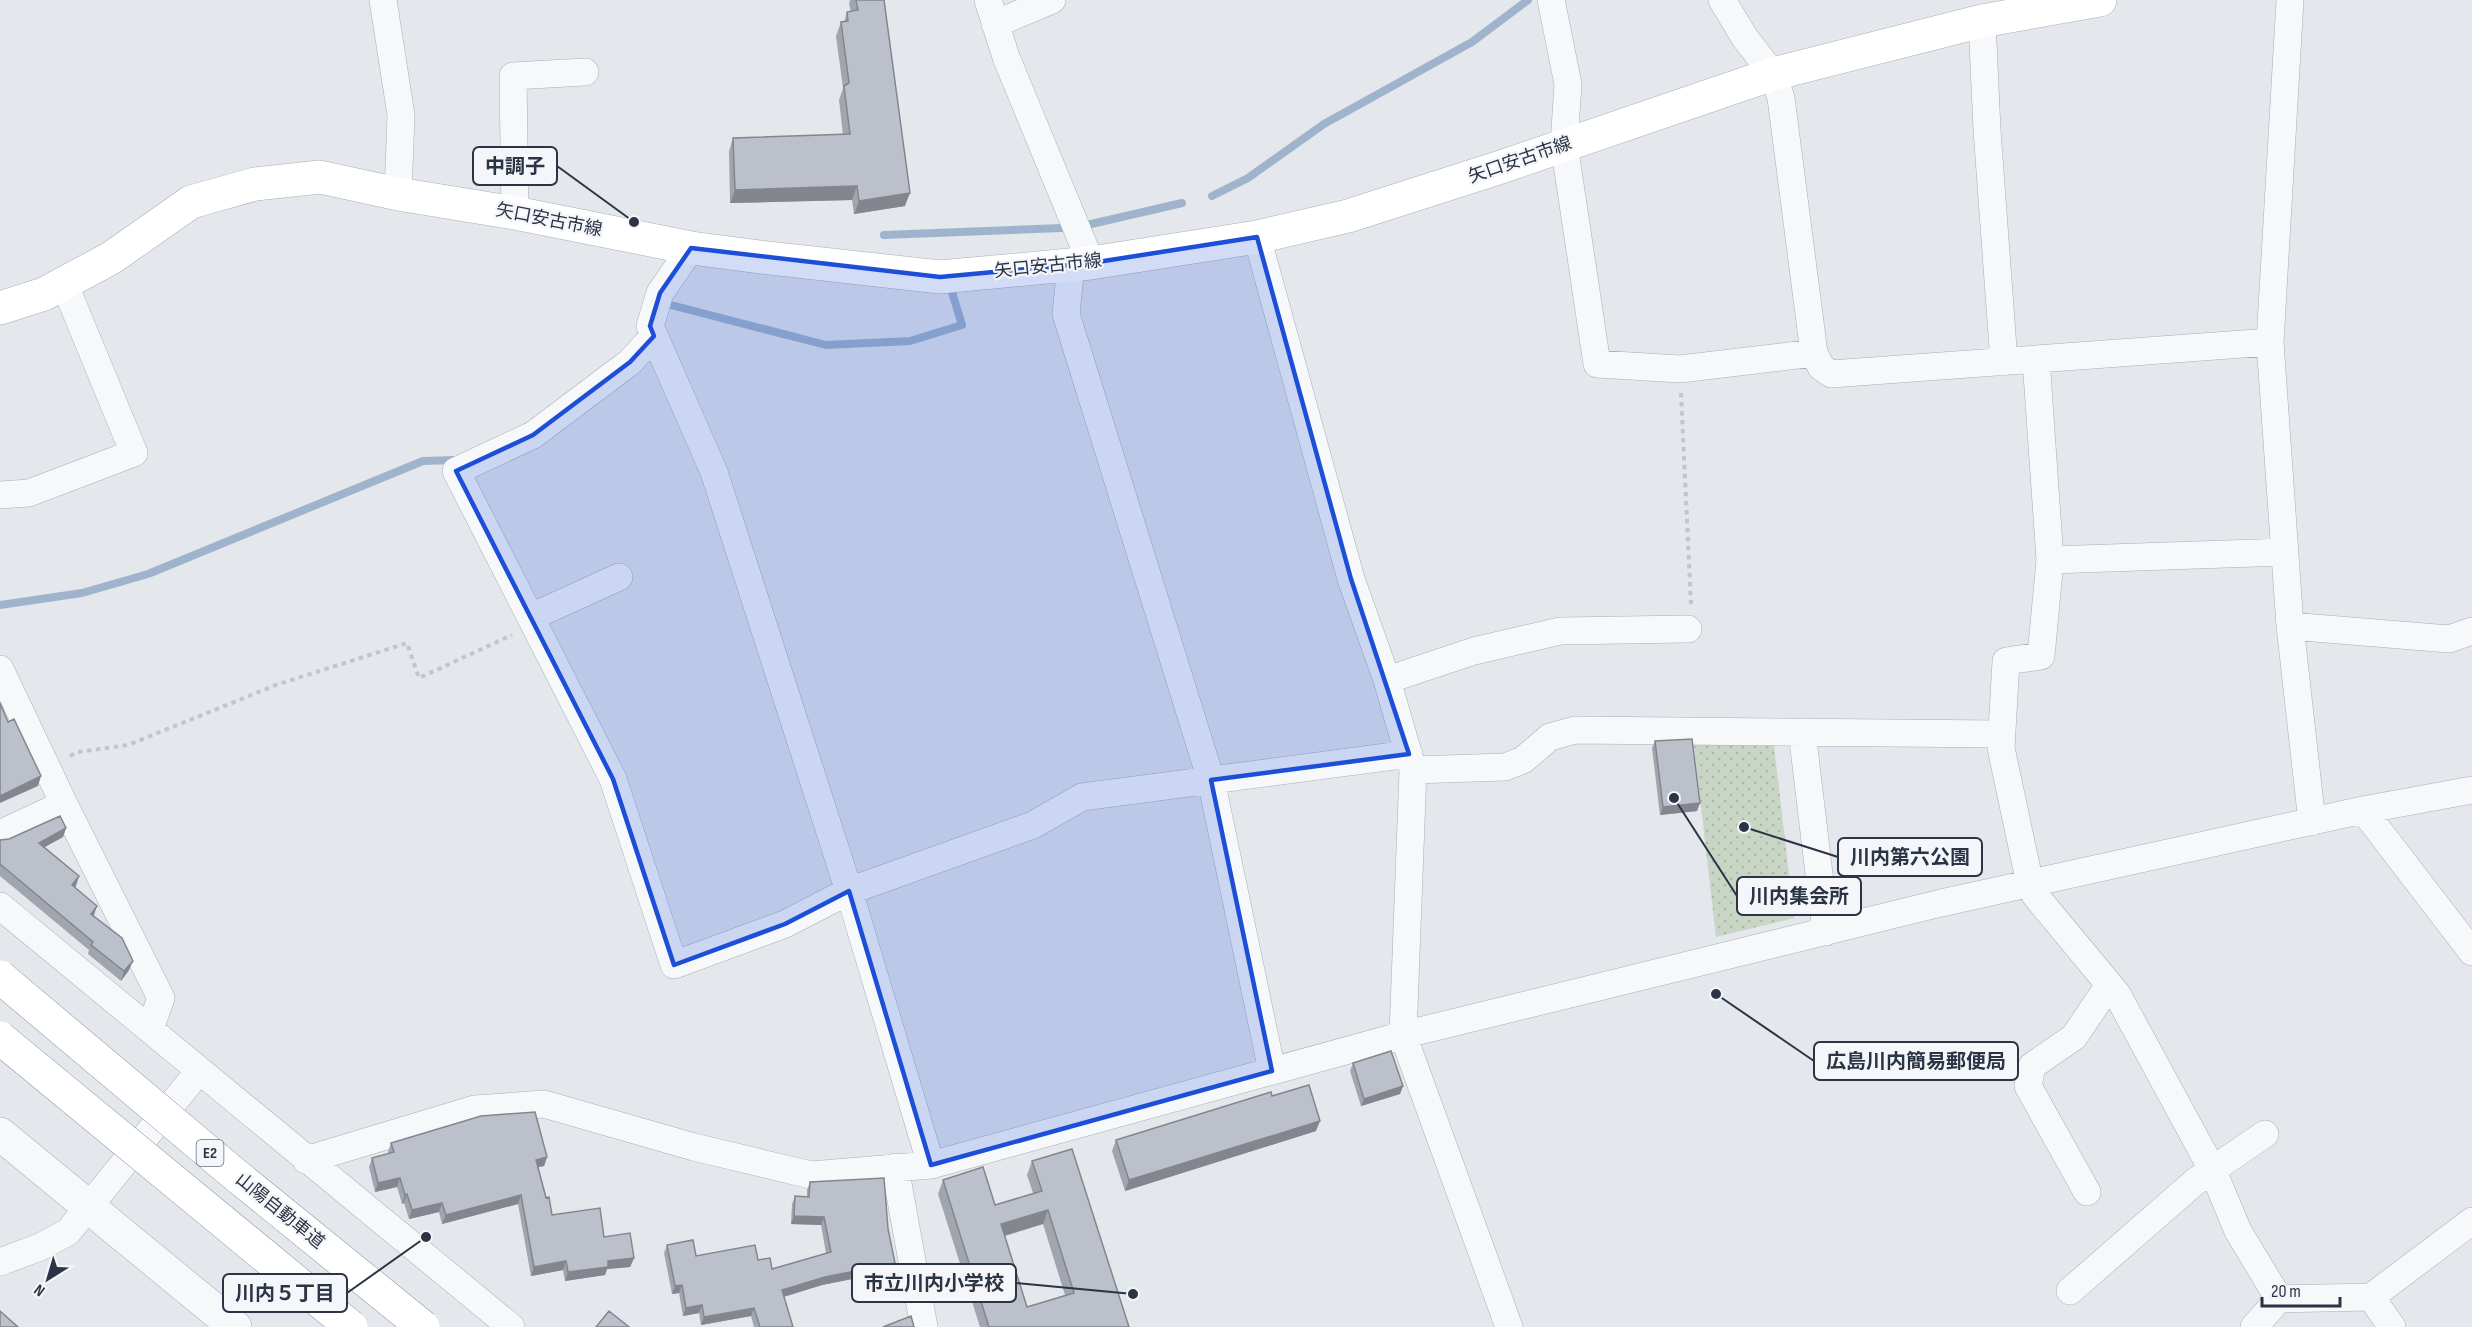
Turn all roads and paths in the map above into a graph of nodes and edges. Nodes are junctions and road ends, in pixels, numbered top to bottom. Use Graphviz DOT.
graph roads {
  1 [pos="383,0"];
  2 [pos="1052,0"];
  3 [pos="1551,0"];
  4 [pos="1722,0"];
  5 [pos="2290,0"];
  6 [pos="2086,1"];
  7 [pos="992,12"];
  8 [pos="1982,21"];
  9 [pos="585,72"];
  10 [pos="1773,74"];
  11 [pos="1564,144"];
  12 [pos="398,194"];
  13 [pos="515,213"];
  14 [pos="1257,237"];
  15 [pos="691,248"];
  16 [pos="1081,264"];
  17 [pos="64,283"];
  18 [pos="0,308"];
  19 [pos="654,336"];
  20 [pos="2270,342"];
  21 [pos="1814,353"];
  22 [pos="2036,359"];
  23 [pos="2004,362"];
  24 [pos="1680,369"];
  25 [pos="0,495"];
  26 [pos="2285,552"];
  27 [pos="2050,560"];
  28 [pos="619,577"];
  29 [pos="533,621"];
  30 [pos="2290,626"];
  31 [pos="1689,629"];
  32 [pos="2472,632"];
  33 [pos="0,669"];
  34 [pos="1387,680"];
  35 [pos="1802,732"];
  36 [pos="2001,734"];
  37 [pos="1411,762"];
  38 [pos="46,767"];
  39 [pos="1211,780"];
  40 [pos="2472,790"];
  41 [pos="64,804"];
  42 [pos="2363,810"];
  43 [pos="2313,822"];
  44 [pos="0,834"];
  45 [pos="2030,884"];
  46 [pos="849,891"];
  47 [pos="0,906"];
  48 [pos="1826,932"];
  49 [pos="2472,952"];
  50 [pos="0,977"];
  51 [pos="2109,985"];
  52 [pos="150,1029"];
  53 [pos="1403,1035"];
  54 [pos="0,1038"];
  55 [pos="199,1071"];
  56 [pos="1272,1071"];
  57 [pos="0,1134"];
  58 [pos="2265,1134"];
  59 [pos="306,1160"];
  60 [pos="931,1165"];
  61 [pos="895,1167"];
  62 [pos="2212,1171"];
  63 [pos="2087,1192"];
  64 [pos="89,1209"];
  65 [pos="2472,1221"];
  66 [pos="0,1262"];
  67 [pos="2070,1291"];
  68 [pos="2371,1297"];
  69 [pos="2279,1299"];
  70 [pos="235,1327"];
  71 [pos="351,1327"];
  72 [pos="423,1327"];
  73 [pos="511,1327"];
  74 [pos="924,1327"];
  75 [pos="1509,1327"];
  76 [pos="2254,1327"];
  77 [pos="2392,1327"];
  1 -- 12 [label="street"];
  2 -- 7 [label="street"];
  3 -- 11 [label="street"];
  4 -- 10 [label="street"];
  5 -- 20 [label="street"];
  6 -- 8 [label="main road, 矢口安古市線"];
  7 -- 16 [label="street"];
  8 -- 10 [label="main road, 矢口安古市線"];
  8 -- 23 [label="street"];
  9 -- 13 [label="street"];
  10 -- 11 [label="main road, 矢口安古市線"];
  10 -- 21 [label="street"];
  11 -- 14 [label="main road, 矢口安古市線"];
  11 -- 24 [label="street"];
  12 -- 13 [label="main road, 矢口安古市線"];
  12 -- 17 [label="main road, 矢口安古市線"];
  13 -- 15 [label="main road, 矢口安古市線"];
  14 -- 16 [label="main road, 矢口安古市線"];
  14 -- 34 [label="street"];
  15 -- 16 [label="main road, 矢口安古市線"];
  15 -- 19 [label="street"];
  16 -- 39 [label="street"];
  17 -- 18 [label="main road, 矢口安古市線"];
  17 -- 25 [label="street"];
  19 -- 29 [label="street"];
  19 -- 46 [label="street"];
  20 -- 22 [label="street"];
  20 -- 26 [label="street"];
  21 -- 23 [label="street"];
  21 -- 24 [label="street"];
  22 -- 23 [label="street"];
  22 -- 27 [label="street"];
  24 -- 31 [label="path"];
  26 -- 27 [label="street"];
  26 -- 30 [label="street"];
  27 -- 36 [label="street"];
  28 -- 29 [label="street"];
  29 -- 38 [label="path"];
  29 -- 46 [label="street"];
  30 -- 32 [label="street"];
  30 -- 43 [label="street"];
  31 -- 34 [label="street"];
  33 -- 38 [label="street"];
  34 -- 37 [label="street"];
  35 -- 36 [label="street"];
  35 -- 37 [label="street"];
  35 -- 48 [label="street"];
  36 -- 45 [label="street"];
  37 -- 39 [label="street"];
  37 -- 53 [label="street"];
  38 -- 41 [label="street"];
  39 -- 46 [label="street"];
  39 -- 56 [label="street"];
  40 -- 42 [label="street"];
  41 -- 44 [label="street"];
  41 -- 52 [label="street"];
  42 -- 43 [label="street"];
  42 -- 49 [label="street"];
  43 -- 45 [label="street"];
  45 -- 48 [label="street"];
  45 -- 51 [label="street"];
  46 -- 60 [label="street"];
  47 -- 52 [label="street"];
  48 -- 53 [label="street"];
  50 -- 72 [label="main road, 山陽自動車道 / E2, bridge"];
  51 -- 62 [label="street"];
  51 -- 63 [label="street"];
  52 -- 55 [label="street"];
  53 -- 56 [label="street"];
  53 -- 75 [label="street"];
  54 -- 71 [label="main road, bridge"];
  55 -- 59 [label="street"];
  55 -- 64 [label="street"];
  56 -- 60 [label="street"];
  57 -- 64 [label="street"];
  58 -- 62 [label="street"];
  59 -- 61 [label="street"];
  59 -- 73 [label="street"];
  60 -- 61 [label="street"];
  61 -- 74 [label="street"];
  62 -- 67 [label="street"];
  62 -- 69 [label="street"];
  64 -- 66 [label="street"];
  64 -- 70 [label="street"];
  65 -- 68 [label="street"];
  68 -- 69 [label="street"];
  68 -- 77 [label="street"];
  69 -- 76 [label="street"];
}
